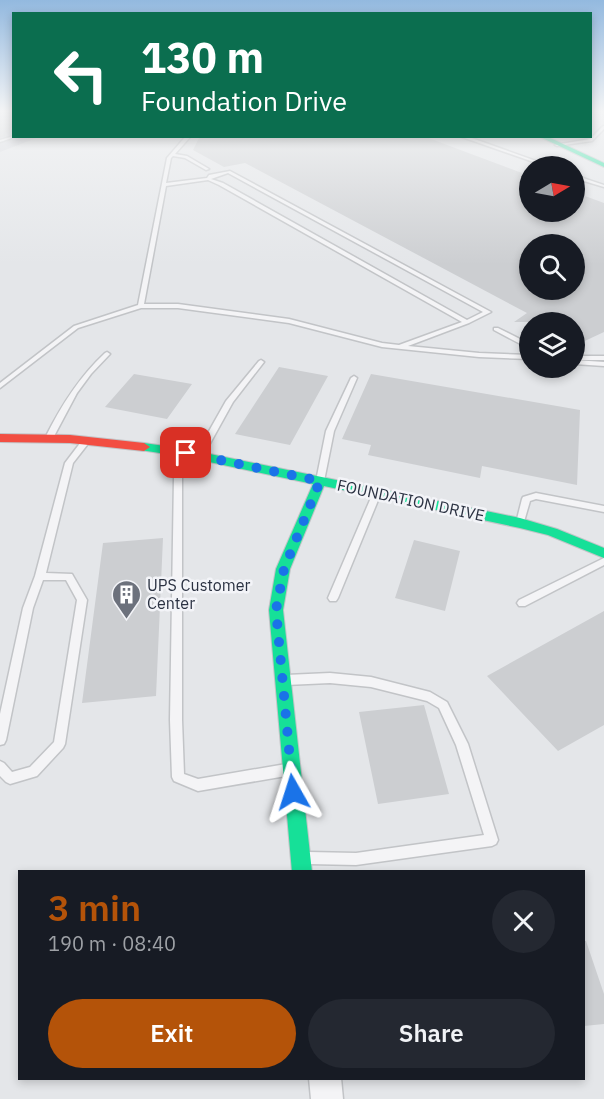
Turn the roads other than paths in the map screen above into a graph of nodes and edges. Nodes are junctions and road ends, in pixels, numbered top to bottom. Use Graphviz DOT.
graph roads {
  1 [pos="170,162"];
  2 [pos="195,162"];
  3 [pos="207,169"];
  4 [pos="208,179"];
  5 [pos="585,180"];
  6 [pos="164,185"];
  7 [pos="604,186"];
  8 [pos="141,306"];
  9 [pos="467,322"];
  10 [pos="496,329"];
  11 [pos="519,341"];
  12 [pos="399,347"];
  13 [pos="107,354"];
  14 [pos="519,357"];
  15 [pos="585,358"];
  16 [pos="604,358"];
  17 [pos="261,362"];
  18 [pos="585,363"];
  19 [pos="604,364"];
  20 [pos="354,378"];
  21 [pos="0,386"];
  22 [pos="0,438"];
  23 [pos="50,438"];
  24 [pos="87,440"];
  25 [pos="192,454"];
  26 [pos="320,481"];
  27 [pos="377,493"];
  28 [pos="604,509"];
  29 [pos="520,523"];
  30 [pos="604,553"];
  31 [pos="604,561"];
  32 [pos="40,576"];
  33 [pos="333,598"];
  34 [pos="522,603"];
  35 [pos="281,680"];
  36 [pos="0,740"];
  37 [pos="0,767"];
  38 [pos="291,770"];
  39 [pos="301,865"];
  40 [pos="325,1080"];
  41 [pos="327,1099"];
  1 -- 6 [label="lane"];
  2 -- 3 [label="lane"];
  4 -- 6 [label="lane"];
  4 -- 9 [label="lane"];
  4 -- 9 [label="lane"];
  5 -- 7 [label="lane"];
  6 -- 8 [label="lane"];
  8 -- 12 [label="lane"];
  8 -- 21 [label="lane"];
  9 -- 12 [label="lane"];
  10 -- 11 [label="lane"];
  12 -- 14 [label="lane"];
  13 -- 23 [label="lane"];
  15 -- 16 [label="lane"];
  17 -- 25 [label="lane"];
  18 -- 19 [label="lane"];
  20 -- 26 [label="lane"];
  22 -- 23 [label="street, FOUNDATION DRIVE"];
  23 -- 24 [label="street, FOUNDATION DRIVE"];
  24 -- 25 [label="street, FOUNDATION DRIVE"];
  24 -- 32 [label="lane"];
  25 -- 26 [label="street, FOUNDATION DRIVE"];
  25 -- 38 [label="lane"];
  26 -- 27 [label="street, FOUNDATION DRIVE"];
  26 -- 35 [label="street"];
  27 -- 29 [label="street, FOUNDATION DRIVE"];
  27 -- 33 [label="lane"];
  28 -- 29 [label="lane"];
  29 -- 30 [label="street, FOUNDATION DRIVE"];
  31 -- 34 [label="lane"];
  32 -- 36 [label="lane"];
  32 -- 37 [label="lane"];
  35 -- 38 [label="street"];
  35 -- 39 [label="lane"];
  38 -- 39 [label="street"];
  40 -- 41 [label="street"];
}
